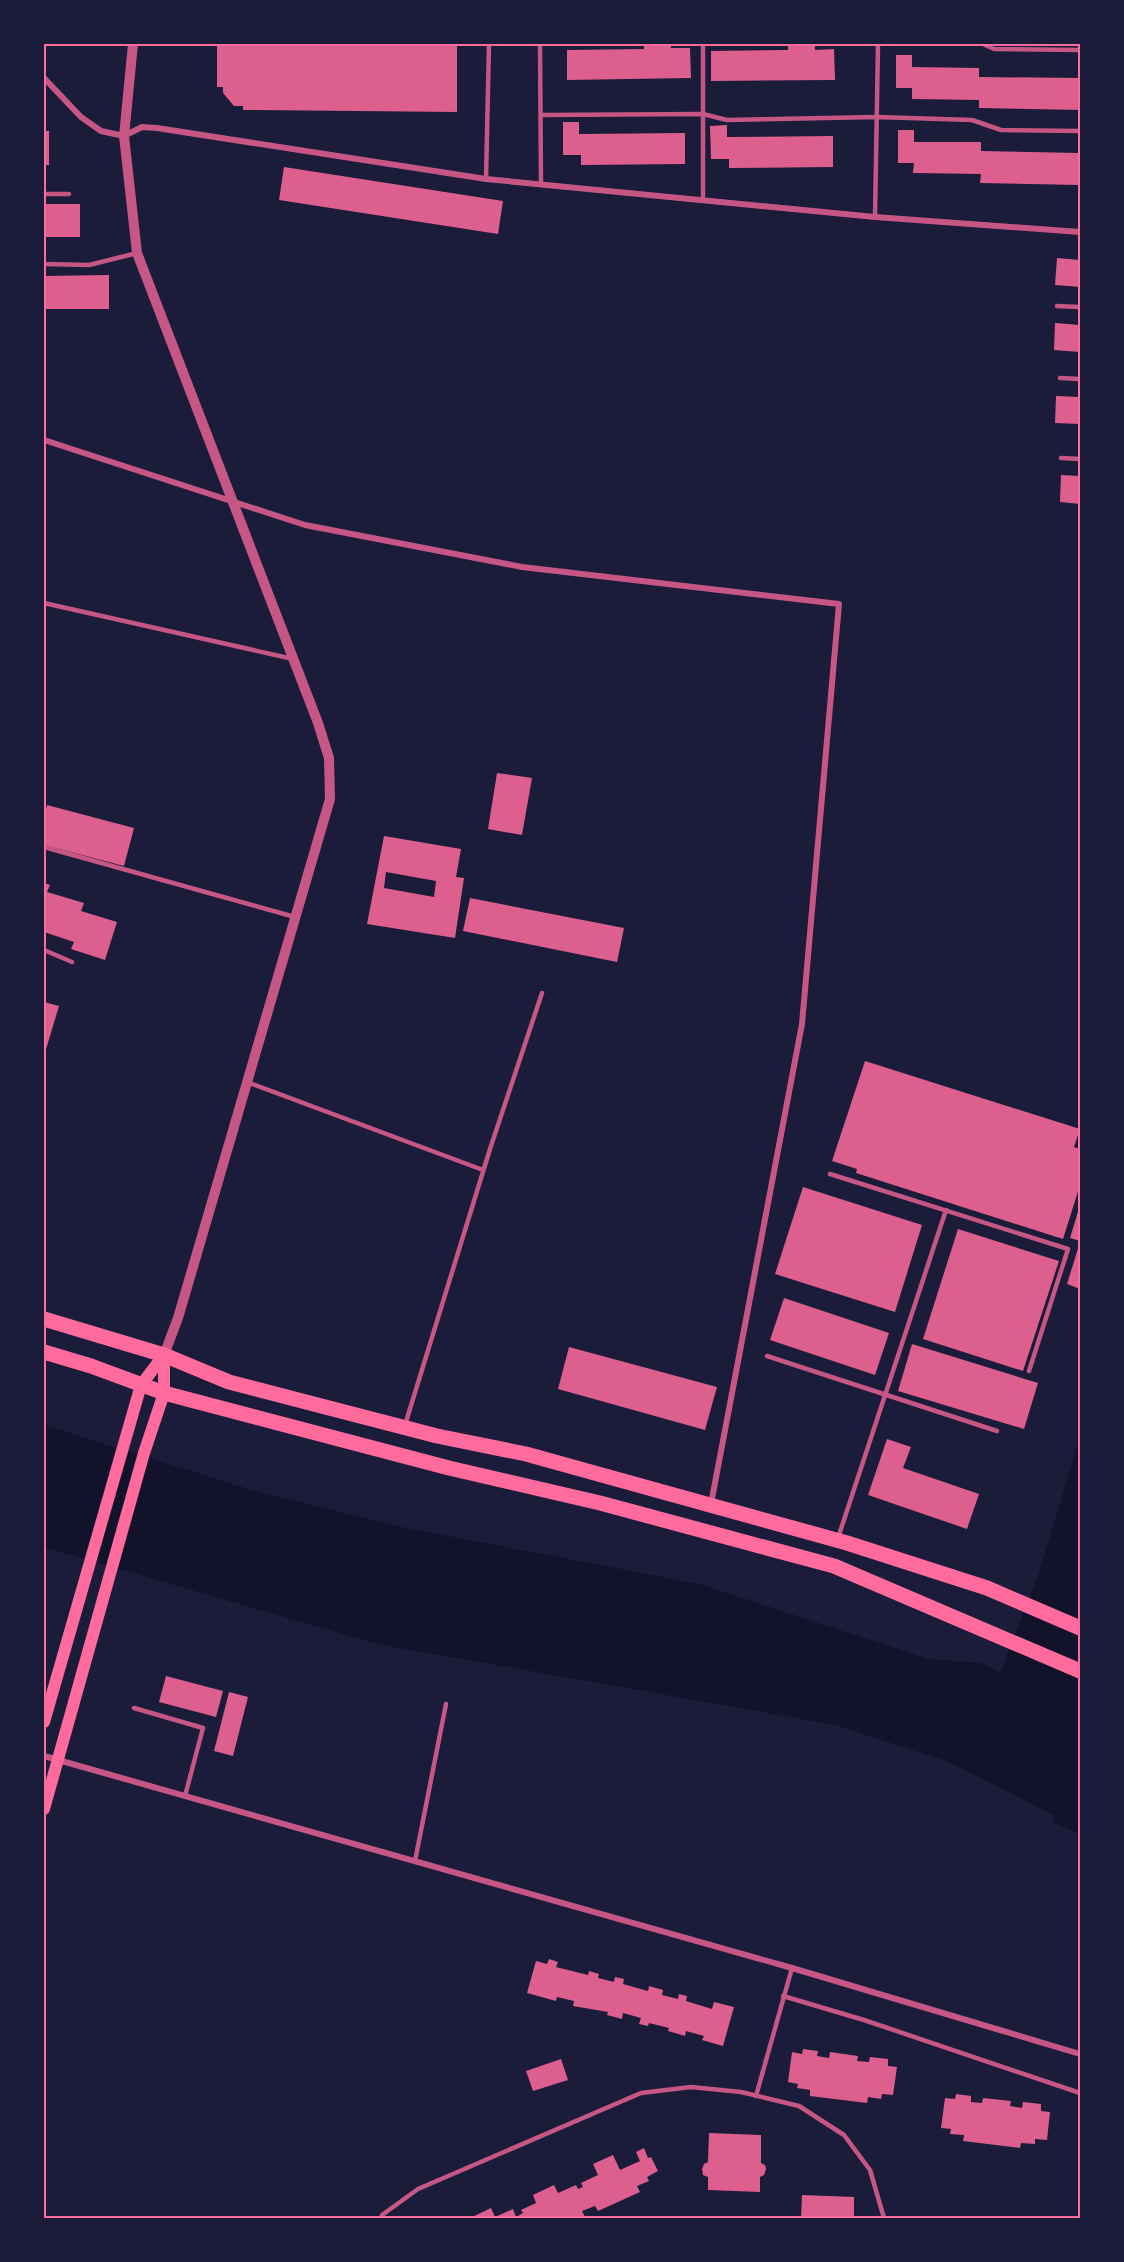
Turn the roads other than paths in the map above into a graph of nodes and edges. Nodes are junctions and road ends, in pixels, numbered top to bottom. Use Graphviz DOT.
graph roads {
  1 [pos="133,44"];
  2 [pos="489,44"];
  3 [pos="540,44"];
  4 [pos="703,44"];
  5 [pos="878,44"];
  6 [pos="983,44"];
  7 [pos="1080,50"];
  8 [pos="44,78"];
  9 [pos="703,114"];
  10 [pos="541,115"];
  11 [pos="877,117"];
  12 [pos="1080,131"];
  13 [pos="124,136"];
  14 [pos="486,179"];
  15 [pos="541,184"];
  16 [pos="44,194"];
  17 [pos="69,194"];
  18 [pos="703,200"];
  19 [pos="875,217"];
  20 [pos="1080,232"];
  21 [pos="137,254"];
  22 [pos="44,264"];
  23 [pos="1058,306"];
  24 [pos="1080,307"];
  25 [pos="1060,378"];
  26 [pos="1080,379"];
  27 [pos="44,440"];
  28 [pos="1061,458"];
  29 [pos="1080,459"];
  30 [pos="232,500"];
  31 [pos="44,603"];
  32 [pos="294,660"];
  33 [pos="44,847"];
  34 [pos="295,917"];
  35 [pos="44,950"];
  36 [pos="72,962"];
  37 [pos="542,993"];
  38 [pos="247,1082"];
  39 [pos="483,1170"];
  40 [pos="830,1174"];
  41 [pos="946,1210"];
  42 [pos="44,1319"];
  43 [pos="44,1352"];
  44 [pos="164,1355"];
  45 [pos="767,1356"];
  46 [pos="1029,1371"];
  47 [pos="141,1385"];
  48 [pos="164,1393"];
  49 [pos="885,1394"];
  50 [pos="405,1427"];
  51 [pos="997,1431"];
  52 [pos="711,1505"];
  53 [pos="837,1540"];
  54 [pos="1080,1628"];
  55 [pos="1080,1671"];
  56 [pos="446,1704"];
  57 [pos="134,1708"];
  58 [pos="44,1722"];
  59 [pos="44,1756"];
  60 [pos="59,1760"];
  61 [pos="185,1796"];
  62 [pos="44,1809"];
  63 [pos="415,1861"];
  64 [pos="792,1968"];
  65 [pos="783,1996"];
  66 [pos="1080,2054"];
  67 [pos="1080,2093"];
  68 [pos="756,2096"];
  69 [pos="381,2218"];
  70 [pos="884,2218"];
  1 -- 13 [label="street"];
  2 -- 14 [label="lane"];
  3 -- 10 [label="lane"];
  4 -- 9 [label="lane"];
  5 -- 11 [label="lane"];
  6 -- 7 [label="lane"];
  8 -- 13 [label="street"];
  9 -- 10 [label="lane"];
  9 -- 11 [label="lane"];
  9 -- 18 [label="lane"];
  10 -- 15 [label="lane"];
  11 -- 12 [label="lane"];
  11 -- 19 [label="lane"];
  13 -- 14 [label="street"];
  13 -- 21 [label="street"];
  14 -- 15 [label="street"];
  15 -- 18 [label="street"];
  16 -- 17 [label="lane"];
  18 -- 19 [label="street"];
  19 -- 20 [label="street"];
  21 -- 22 [label="lane"];
  21 -- 30 [label="street"];
  23 -- 24 [label="lane"];
  25 -- 26 [label="lane"];
  27 -- 30 [label="street"];
  28 -- 29 [label="lane"];
  30 -- 32 [label="street"];
  30 -- 52 [label="street"];
  31 -- 32 [label="lane"];
  32 -- 34 [label="street"];
  33 -- 34 [label="lane"];
  34 -- 38 [label="street"];
  35 -- 36 [label="lane"];
  37 -- 39 [label="lane"];
  38 -- 39 [label="lane"];
  38 -- 44 [label="street"];
  39 -- 50 [label="lane"];
  40 -- 41 [label="lane"];
  41 -- 46 [label="lane"];
  41 -- 49 [label="lane"];
  42 -- 44 [label="main road"];
  43 -- 47 [label="main road"];
  44 -- 47 [label="main road"];
  44 -- 48 [label="main road"];
  44 -- 50 [label="main road"];
  45 -- 49 [label="lane"];
  47 -- 48 [label="main road"];
  47 -- 58 [label="main road"];
  48 -- 55 [label="main road"];
  48 -- 60 [label="main road"];
  49 -- 51 [label="lane"];
  49 -- 53 [label="lane"];
  50 -- 52 [label="main road"];
  52 -- 53 [label="main road"];
  53 -- 54 [label="main road"];
  56 -- 63 [label="lane"];
  57 -- 61 [label="lane"];
  59 -- 60 [label="street"];
  60 -- 61 [label="street"];
  60 -- 62 [label="main road"];
  61 -- 63 [label="street"];
  63 -- 64 [label="street"];
  64 -- 65 [label="lane"];
  64 -- 66 [label="street"];
  65 -- 67 [label="lane"];
  65 -- 68 [label="lane"];
  68 -- 69 [label="lane"];
  68 -- 70 [label="lane"];
}
